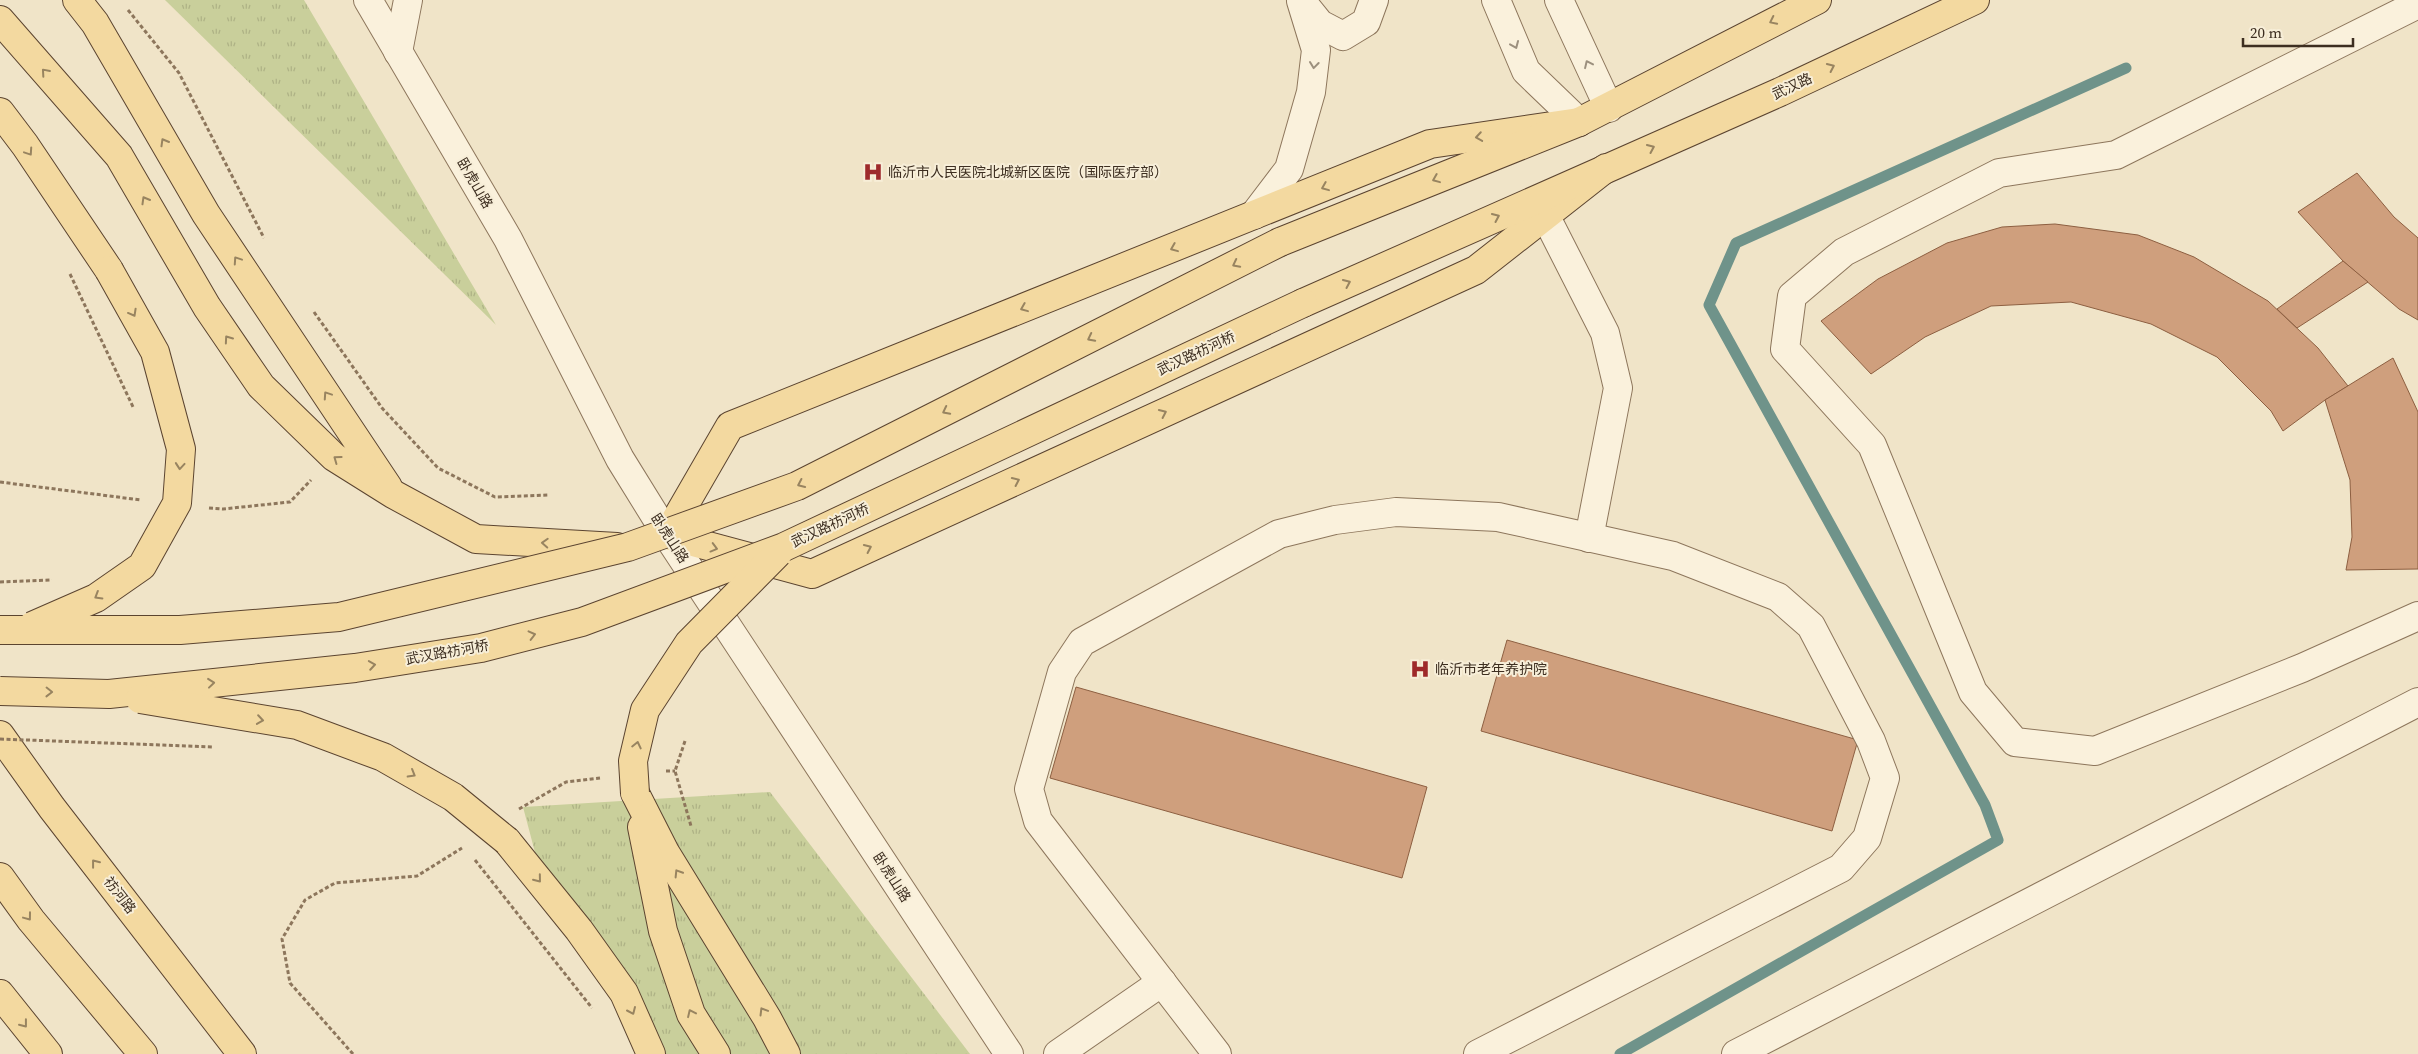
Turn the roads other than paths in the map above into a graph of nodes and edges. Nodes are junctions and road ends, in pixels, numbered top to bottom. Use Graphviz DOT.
graph roads {
  1 [pos="77,0"];
  2 [pos="368,0"];
  3 [pos="408,0"];
  4 [pos="1374,0"];
  5 [pos="1496,0"];
  6 [pos="1559,0"];
  7 [pos="1816,0"];
  8 [pos="1975,0"];
  9 [pos="1301,1"];
  10 [pos="2416,4"];
  11 [pos="0,20"];
  12 [pos="398,52"];
  13 [pos="1609,108"];
  14 [pos="0,112"];
  15 [pos="1579,122"];
  16 [pos="1606,168"];
  17 [pos="1254,215"];
  18 [pos="1545,215"];
  19 [pos="393,494"];
  20 [pos="667,536"];
  21 [pos="1589,538"];
  22 [pos="628,547"];
  23 [pos="784,547"];
  24 [pos="2418,616"];
  25 [pos="12,630"];
  26 [pos="0,691"];
  27 [pos="109,694"];
  28 [pos="2418,702"];
  29 [pos="0,737"];
  30 [pos="635,793"];
  31 [pos="0,877"];
  32 [pos="152,936"];
  33 [pos="1162,982"];
  34 [pos="0,994"];
  35 [pos="48,1054"];
  36 [pos="143,1054"];
  37 [pos="242,1054"];
  38 [pos="263,1054"];
  39 [pos="651,1054"];
  40 [pos="716,1054"];
  41 [pos="786,1054"];
  42 [pos="1010,1054"];
  43 [pos="1058,1054"];
  44 [pos="1217,1054"];
  45 [pos="1478,1054"];
  46 [pos="1736,1054"];
  19 -- 1 [label="main road, one-way"];
  2 -- 12 [label="street, 卧虎山路"];
  3 -- 12 [label="street"];
  4 -- 9 [label="street"];
  5 -- 15 [label="street, one-way"];
  13 -- 6 [label="street, one-way"];
  7 -- 13 [label="main road, one-way"];
  16 -- 8 [label="main road, 武汉路, one-way"];
  9 -- 17 [label="street, one-way"];
  10 -- 24 [label="street"];
  19 -- 11 [label="main road, one-way"];
  12 -- 20 [label="street, 卧虎山路"];
  13 -- 15 [label="main road"];
  14 -- 25 [label="main road, one-way, bridge"];
  15 -- 17 [label="main road, one-way"];
  15 -- 22 [label="main road, one-way, bridge"];
  16 -- 18 [label="main road"];
  23 -- 16 [label="main road, 武汉路祊河桥, one-way, bridge"];
  17 -- 20 [label="main road, one-way"];
  20 -- 18 [label="main road, one-way"];
  18 -- 21 [label="street"];
  22 -- 19 [label="main road, one-way, bridge"];
  20 -- 42 [label="street, 卧虎山路"];
  21 -- 33 [label="street"];
  21 -- 45 [label="street"];
  22 -- 25 [label="main road, bridge"];
  27 -- 23 [label="main road, 武汉路祊河桥, one-way, bridge"];
  30 -- 23 [label="main road, one-way, bridge"];
  26 -- 27 [label="main road, 武汉路祊河桥, one-way, bridge"];
  27 -- 39 [label="main road, one-way, bridge"];
  28 -- 46 [label="street"];
  32 -- 29 [label="main road, 祊河路, one-way"];
  40 -- 30 [label="main road, one-way"];
  41 -- 30 [label="main road, one-way"];
  31 -- 36 [label="main road, one-way"];
  32 -- 37 [label="main road, 祊河路"];
  32 -- 38 [label="main road"];
  33 -- 43 [label="street"];
  33 -- 44 [label="street"];
  34 -- 35 [label="main road, one-way"];
}
